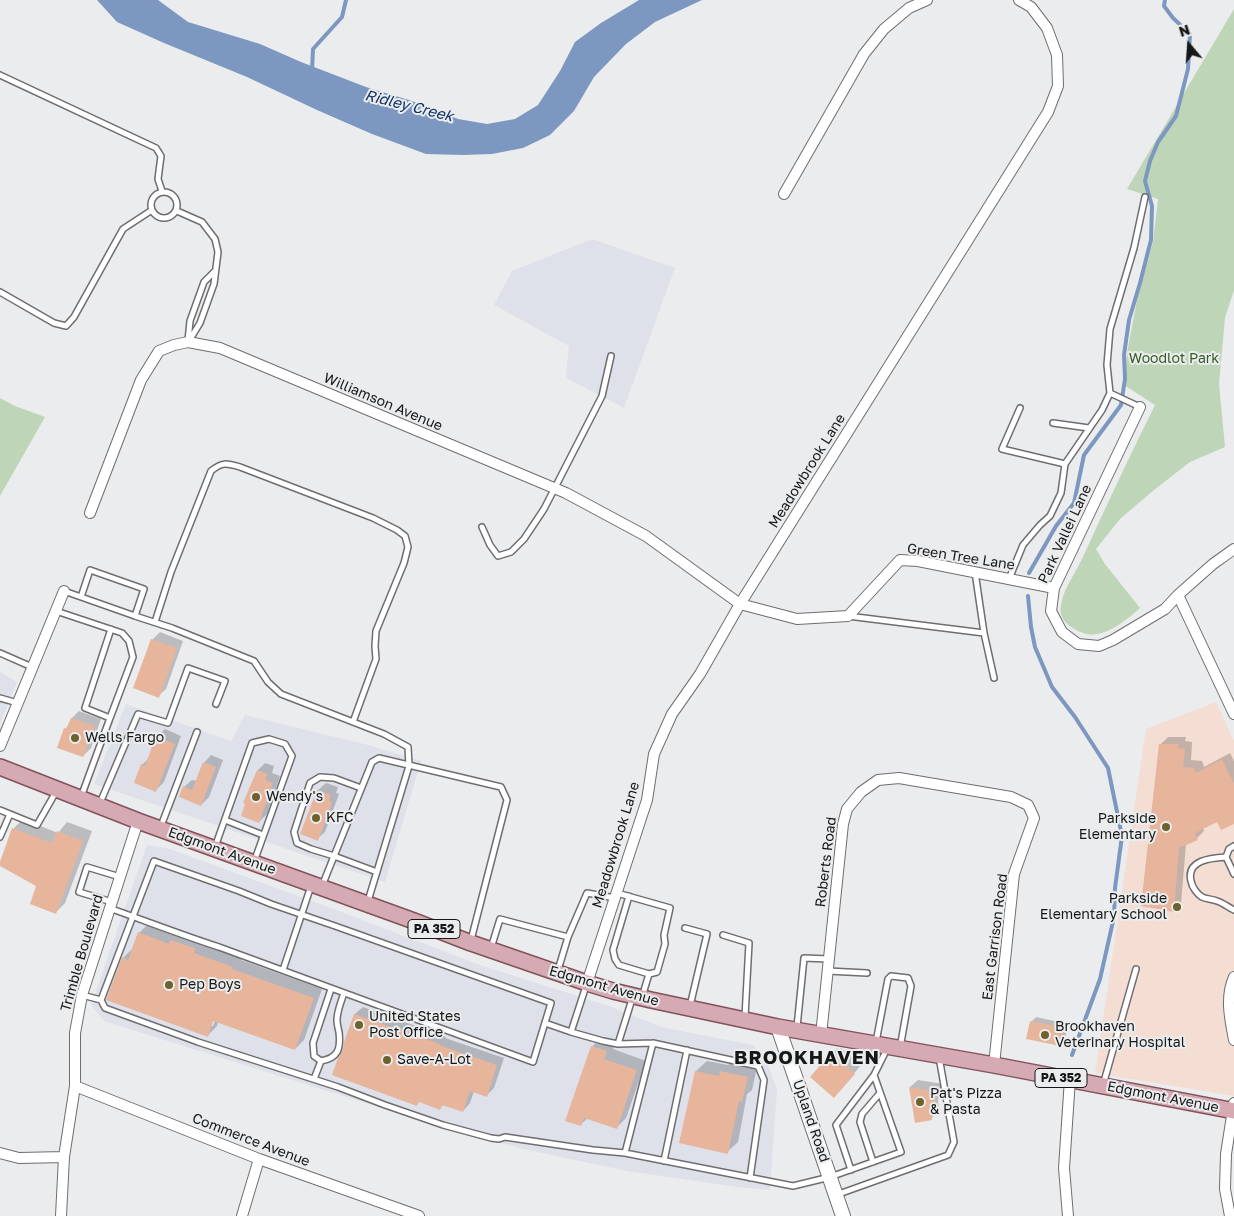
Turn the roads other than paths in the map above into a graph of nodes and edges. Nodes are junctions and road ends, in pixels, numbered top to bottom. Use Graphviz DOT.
graph roads {
  1 [pos="928,0"];
  2 [pos="1019,0"];
  3 [pos="0,75"];
  4 [pos="162,192"];
  5 [pos="784,194"];
  6 [pos="1145,197"];
  7 [pos="152,210"];
  8 [pos="176,211"];
  9 [pos="215,271"];
  10 [pos="0,292"];
  11 [pos="188,342"];
  12 [pos="611,356"];
  13 [pos="1110,393"];
  14 [pos="1140,407"];
  15 [pos="1020,408"];
  16 [pos="1053,423"];
  17 [pos="1089,428"];
  18 [pos="1065,464"];
  19 [pos="554,488"];
  20 [pos="90,513"];
  21 [pos="482,527"];
  22 [pos="1234,549"];
  23 [pos="975,572"];
  24 [pos="1009,579"];
  25 [pos="1054,588"];
  26 [pos="64,591"];
  27 [pos="1178,594"];
  28 [pos="81,597"];
  29 [pos="740,604"];
  30 [pos="56,611"];
  31 [pos="135,616"];
  32 [pos="848,616"];
  33 [pos="155,622"];
  34 [pos="111,629"];
  35 [pos="984,633"];
  36 [pos="0,653"];
  37 [pos="32,668"];
  38 [pos="994,678"];
  39 [pos="0,698"];
  40 [pos="18,703"];
  41 [pos="216,704"];
  42 [pos="1234,714"];
  43 [pos="110,718"];
  44 [pos="353,722"];
  45 [pos="196,732"];
  46 [pos="0,746"];
  47 [pos="409,766"];
  48 [pos="0,767"];
  49 [pos="361,788"];
  50 [pos="57,790"];
  51 [pos="1012,796"];
  52 [pos="80,799"];
  53 [pos="99,806"];
  54 [pos="0,810"];
  55 [pos="10,814"];
  56 [pos="225,820"];
  57 [pos="138,821"];
  58 [pos="160,829"];
  59 [pos="0,836"];
  60 [pos="263,836"];
  61 [pos="1234,846"];
  62 [pos="214,848"];
  63 [pos="334,856"];
  64 [pos="1226,857"];
  65 [pos="254,863"];
  66 [pos="378,872"];
  67 [pos="1234,874"];
  68 [pos="120,877"];
  69 [pos="317,886"];
  70 [pos="616,896"];
  71 [pos="629,896"];
  72 [pos="367,904"];
  73 [pos="110,905"];
  74 [pos="1234,910"];
  75 [pos="302,914"];
  76 [pos="132,916"];
  77 [pos="685,928"];
  78 [pos="723,936"];
  79 [pos="568,937"];
  80 [pos="471,943"];
  81 [pos="490,950"];
  82 [pos="829,959"];
  83 [pos="1136,969"];
  84 [pos="282,970"];
  85 [pos="828,971"];
  86 [pos="557,973"];
  87 [pos="867,973"];
  88 [pos="649,974"];
  89 [pos="1234,977"];
  90 [pos="587,983"];
  91 [pos="331,988"];
  92 [pos="344,993"];
  93 [pos="82,995"];
  94 [pos="638,997"];
  95 [pos="101,1000"];
  96 [pos="689,1009"];
  97 [pos="1232,1016"];
  98 [pos="745,1020"];
  99 [pos="545,1023"];
  100 [pos="778,1027"];
  101 [pos="796,1030"];
  102 [pos="571,1032"];
  103 [pos="821,1035"];
  104 [pos="1234,1040"];
  105 [pos="653,1043"];
  106 [pos="618,1044"];
  107 [pos="888,1046"];
  108 [pos="687,1050"];
  109 [pos="939,1055"];
  110 [pos="321,1061"];
  111 [pos="994,1065"];
  112 [pos="874,1075"];
  113 [pos="314,1079"];
  114 [pos="1070,1079"];
  115 [pos="75,1086"];
  116 [pos="1103,1086"];
  117 [pos="880,1093"];
  118 [pos="1234,1108"];
  119 [pos="0,1153"];
  120 [pos="625,1153"];
  121 [pos="64,1157"];
  122 [pos="259,1159"];
  123 [pos="664,1161"];
  124 [pos="873,1162"];
  125 [pos="851,1170"];
  126 [pos="830,1177"];
  127 [pos="750,1178"];
  128 [pos="836,1195"];
  129 [pos="61,1216"];
  130 [pos="242,1216"];
  131 [pos="418,1216"];
  132 [pos="843,1216"];
  133 [pos="1068,1216"];
  134 [pos="1230,1216"];
  1 -- 5 [label="street"];
  2 -- 29 [label="street, Meadowbrook Lane"];
  3 -- 4 [label="lane"];
  4 -- 7 [label="lane"];
  4 -- 8 [label="lane"];
  6 -- 13 [label="lane"];
  7 -- 8 [label="lane"];
  7 -- 10 [label="lane"];
  8 -- 9 [label="lane"];
  9 -- 11 [label="lane"];
  9 -- 11 [label="lane"];
  11 -- 19 [label="street, Williamson Avenue"];
  11 -- 20 [label="street, Williamson Avenue"];
  12 -- 19 [label="lane"];
  13 -- 14 [label="lane"];
  13 -- 17 [label="lane"];
  14 -- 25 [label="street, Park Vallei Lane"];
  15 -- 18 [label="lane"];
  16 -- 17 [label="lane"];
  17 -- 18 [label="lane"];
  18 -- 24 [label="lane"];
  19 -- 21 [label="lane"];
  19 -- 29 [label="street, Williamson Avenue"];
  22 -- 27 [label="street, Park Vallei Lane"];
  23 -- 24 [label="street, Green Tree Lane"];
  23 -- 32 [label="street, Green Tree Lane"];
  23 -- 35 [label="lane"];
  24 -- 25 [label="street, Green Tree Lane"];
  25 -- 27 [label="street, Park Vallei Lane"];
  26 -- 28 [label="lane"];
  26 -- 30 [label="street"];
  27 -- 42 [label="street"];
  28 -- 31 [label="lane"];
  28 -- 31 [label="lane"];
  29 -- 32 [label="street"];
  29 -- 70 [label="street, Meadowbrook Lane"];
  30 -- 34 [label="lane"];
  30 -- 37 [label="street"];
  31 -- 33 [label="lane"];
  32 -- 35 [label="lane"];
  33 -- 44 [label="lane"];
  33 -- 44 [label="lane"];
  34 -- 43 [label="lane"];
  34 -- 43 [label="lane"];
  35 -- 38 [label="lane"];
  36 -- 37 [label="lane"];
  37 -- 40 [label="street"];
  39 -- 40 [label="lane"];
  40 -- 46 [label="street"];
  41 -- 53 [label="lane"];
  43 -- 52 [label="lane"];
  44 -- 47 [label="lane"];
  45 -- 58 [label="lane"];
  47 -- 49 [label="lane"];
  47 -- 66 [label="lane"];
  47 -- 80 [label="lane"];
  48 -- 50 [label="main road, Edgmont Avenue / PA 352"];
  49 -- 63 [label="lane"];
  49 -- 63 [label="lane"];
  50 -- 52 [label="main road, Edgmont Avenue / PA 352"];
  50 -- 55 [label="lane"];
  51 -- 82 [label="street, Roberts Road"];
  51 -- 111 [label="street, East Garrison Road"];
  52 -- 53 [label="main road, Edgmont Avenue / PA 352"];
  53 -- 57 [label="main road, Edgmont Avenue / PA 352"];
  54 -- 55 [label="lane"];
  55 -- 59 [label="lane"];
  56 -- 60 [label="lane"];
  56 -- 60 [label="lane"];
  56 -- 62 [label="lane"];
  57 -- 58 [label="main road, Edgmont Avenue / PA 352"];
  57 -- 68 [label="street, Trimble Boulevard"];
  58 -- 62 [label="main road, Edgmont Avenue / PA 352"];
  60 -- 65 [label="lane"];
  61 -- 64 [label="lane"];
  62 -- 65 [label="main road, Edgmont Avenue / PA 352"];
  63 -- 66 [label="lane"];
  63 -- 69 [label="lane"];
  64 -- 67 [label="lane"];
  64 -- 74 [label="lane"];
  65 -- 69 [label="main road, Edgmont Avenue / PA 352"];
  66 -- 72 [label="lane"];
  68 -- 73 [label="street, Trimble Boulevard"];
  68 -- 73 [label="lane"];
  69 -- 72 [label="main road, Edgmont Avenue / PA 352"];
  69 -- 75 [label="lane"];
  70 -- 71 [label="lane"];
  70 -- 79 [label="lane"];
  70 -- 90 [label="street, Meadowbrook Lane"];
  71 -- 88 [label="lane"];
  71 -- 88 [label="lane"];
  72 -- 80 [label="main road, Edgmont Avenue / PA 352"];
  73 -- 76 [label="lane"];
  73 -- 93 [label="street, Trimble Boulevard"];
  75 -- 76 [label="lane"];
  75 -- 84 [label="lane"];
  75 -- 99 [label="lane"];
  76 -- 84 [label="lane"];
  76 -- 95 [label="lane"];
  77 -- 96 [label="lane"];
  78 -- 98 [label="lane"];
  79 -- 81 [label="lane"];
  79 -- 86 [label="lane"];
  80 -- 81 [label="main road, Edgmont Avenue / PA 352"];
  81 -- 86 [label="main road, Edgmont Avenue / PA 352"];
  82 -- 85 [label="street, Roberts Road"];
  82 -- 101 [label="lane"];
  83 -- 116 [label="lane"];
  84 -- 91 [label="lane"];
  85 -- 87 [label="lane"];
  85 -- 103 [label="street, Roberts Road"];
  86 -- 90 [label="main road, Edgmont Avenue / PA 352"];
  88 -- 94 [label="lane"];
  89 -- 97 [label="street"];
  90 -- 94 [label="main road, Edgmont Avenue / PA 352"];
  90 -- 102 [label="lane"];
  91 -- 92 [label="lane"];
  91 -- 110 [label="lane"];
  92 -- 99 [label="lane"];
  92 -- 110 [label="lane"];
  93 -- 95 [label="lane"];
  93 -- 115 [label="street, Trimble Boulevard"];
  94 -- 96 [label="main road, Edgmont Avenue / PA 352"];
  94 -- 106 [label="lane"];
  95 -- 113 [label="lane"];
  96 -- 98 [label="main road, Edgmont Avenue / PA 352"];
  97 -- 104 [label="street"];
  98 -- 100 [label="main road, Edgmont Avenue / PA 352"];
  99 -- 102 [label="lane"];
  100 -- 101 [label="main road, Edgmont Avenue / PA 352"];
  100 -- 126 [label="street, Upland Road"];
  101 -- 103 [label="main road, Edgmont Avenue / PA 352"];
  102 -- 106 [label="lane"];
  103 -- 107 [label="main road, Edgmont Avenue / PA 352"];
  105 -- 106 [label="lane"];
  105 -- 108 [label="lane"];
  105 -- 120 [label="lane"];
  107 -- 107 [label="lane"];
  107 -- 109 [label="main road, Edgmont Avenue / PA 352"];
  107 -- 112 [label="lane"];
  108 -- 123 [label="lane"];
  108 -- 127 [label="lane"];
  109 -- 111 [label="main road, Edgmont Avenue / PA 352"];
  109 -- 128 [label="lane"];
  110 -- 113 [label="lane"];
  111 -- 114 [label="main road, Edgmont Avenue / PA 352"];
  112 -- 117 [label="lane"];
  112 -- 125 [label="lane"];
  113 -- 120 [label="lane"];
  114 -- 116 [label="main road, Edgmont Avenue / PA 352"];
  114 -- 133 [label="street"];
  115 -- 121 [label="street, Trimble Boulevard"];
  115 -- 122 [label="street, Commerce Avenue"];
  116 -- 118 [label="main road, Edgmont Avenue / PA 352"];
  117 -- 124 [label="lane"];
  117 -- 124 [label="lane"];
  118 -- 134 [label="street"];
  119 -- 121 [label="street"];
  120 -- 123 [label="lane"];
  121 -- 129 [label="street, Trimble Boulevard"];
  122 -- 130 [label="street"];
  122 -- 131 [label="street, Commerce Avenue"];
  123 -- 127 [label="lane"];
  124 -- 125 [label="lane"];
  125 -- 126 [label="lane"];
  126 -- 127 [label="lane"];
  126 -- 128 [label="street, Upland Road"];
  128 -- 132 [label="street, Upland Road"];
}
